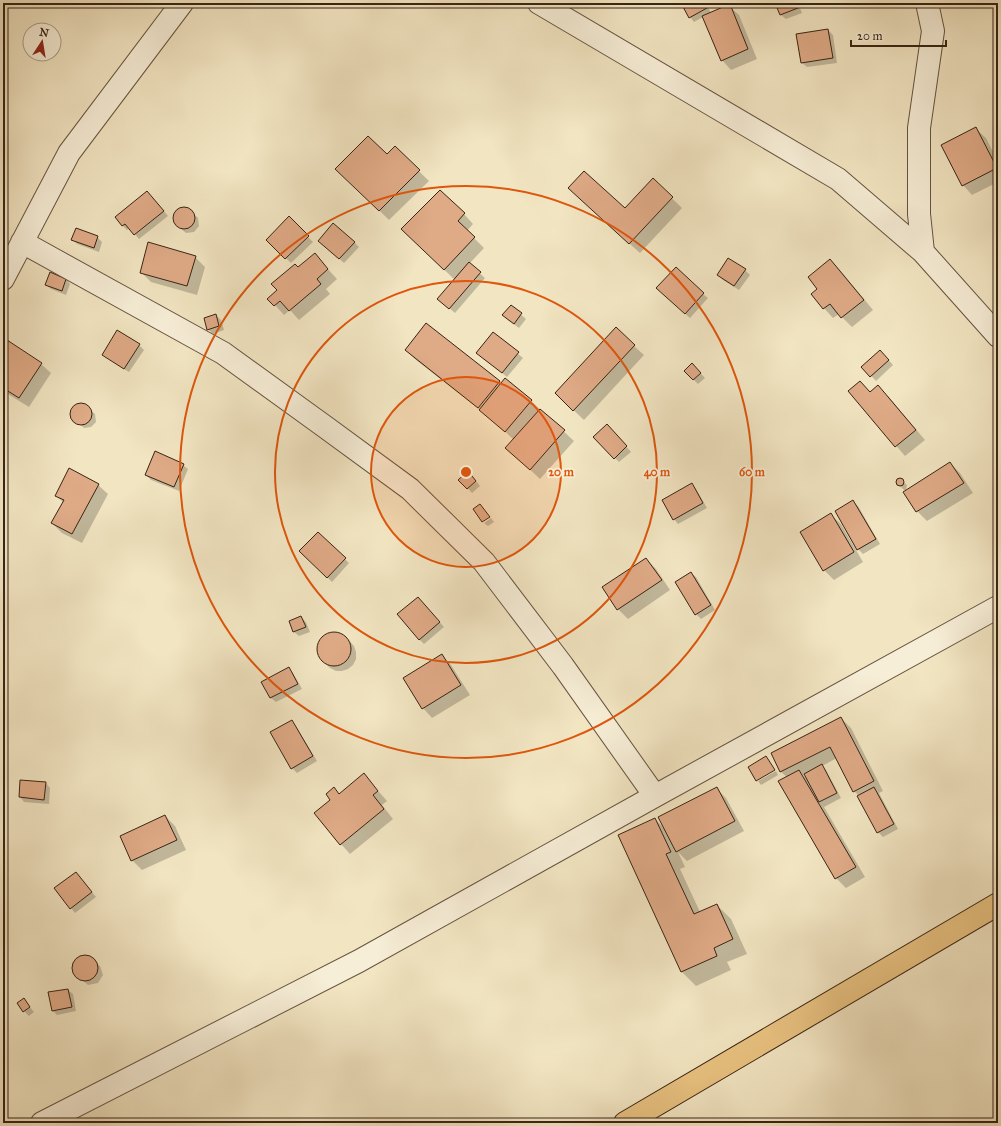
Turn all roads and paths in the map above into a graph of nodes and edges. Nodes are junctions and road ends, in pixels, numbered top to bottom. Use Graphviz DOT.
graph roads {
  1 [pos="182,3"];
  2 [pos="539,3"];
  3 [pos="927,3"];
  4 [pos="22,242"];
  5 [pos="923,252"];
  6 [pos="3,279"];
  7 [pos="998,336"];
  8 [pos="998,607"];
  9 [pos="655,796"];
  10 [pos="998,904"];
  11 [pos="42,1123"];
  12 [pos="625,1123"];
  1 -- 4 [label="street"];
  2 -- 5 [label="street"];
  3 -- 5 [label="street"];
  4 -- 6 [label="street"];
  4 -- 9 [label="street"];
  5 -- 7 [label="street"];
  8 -- 9 [label="street"];
  9 -- 11 [label="street"];
  10 -- 12 [label="highway"];
}
